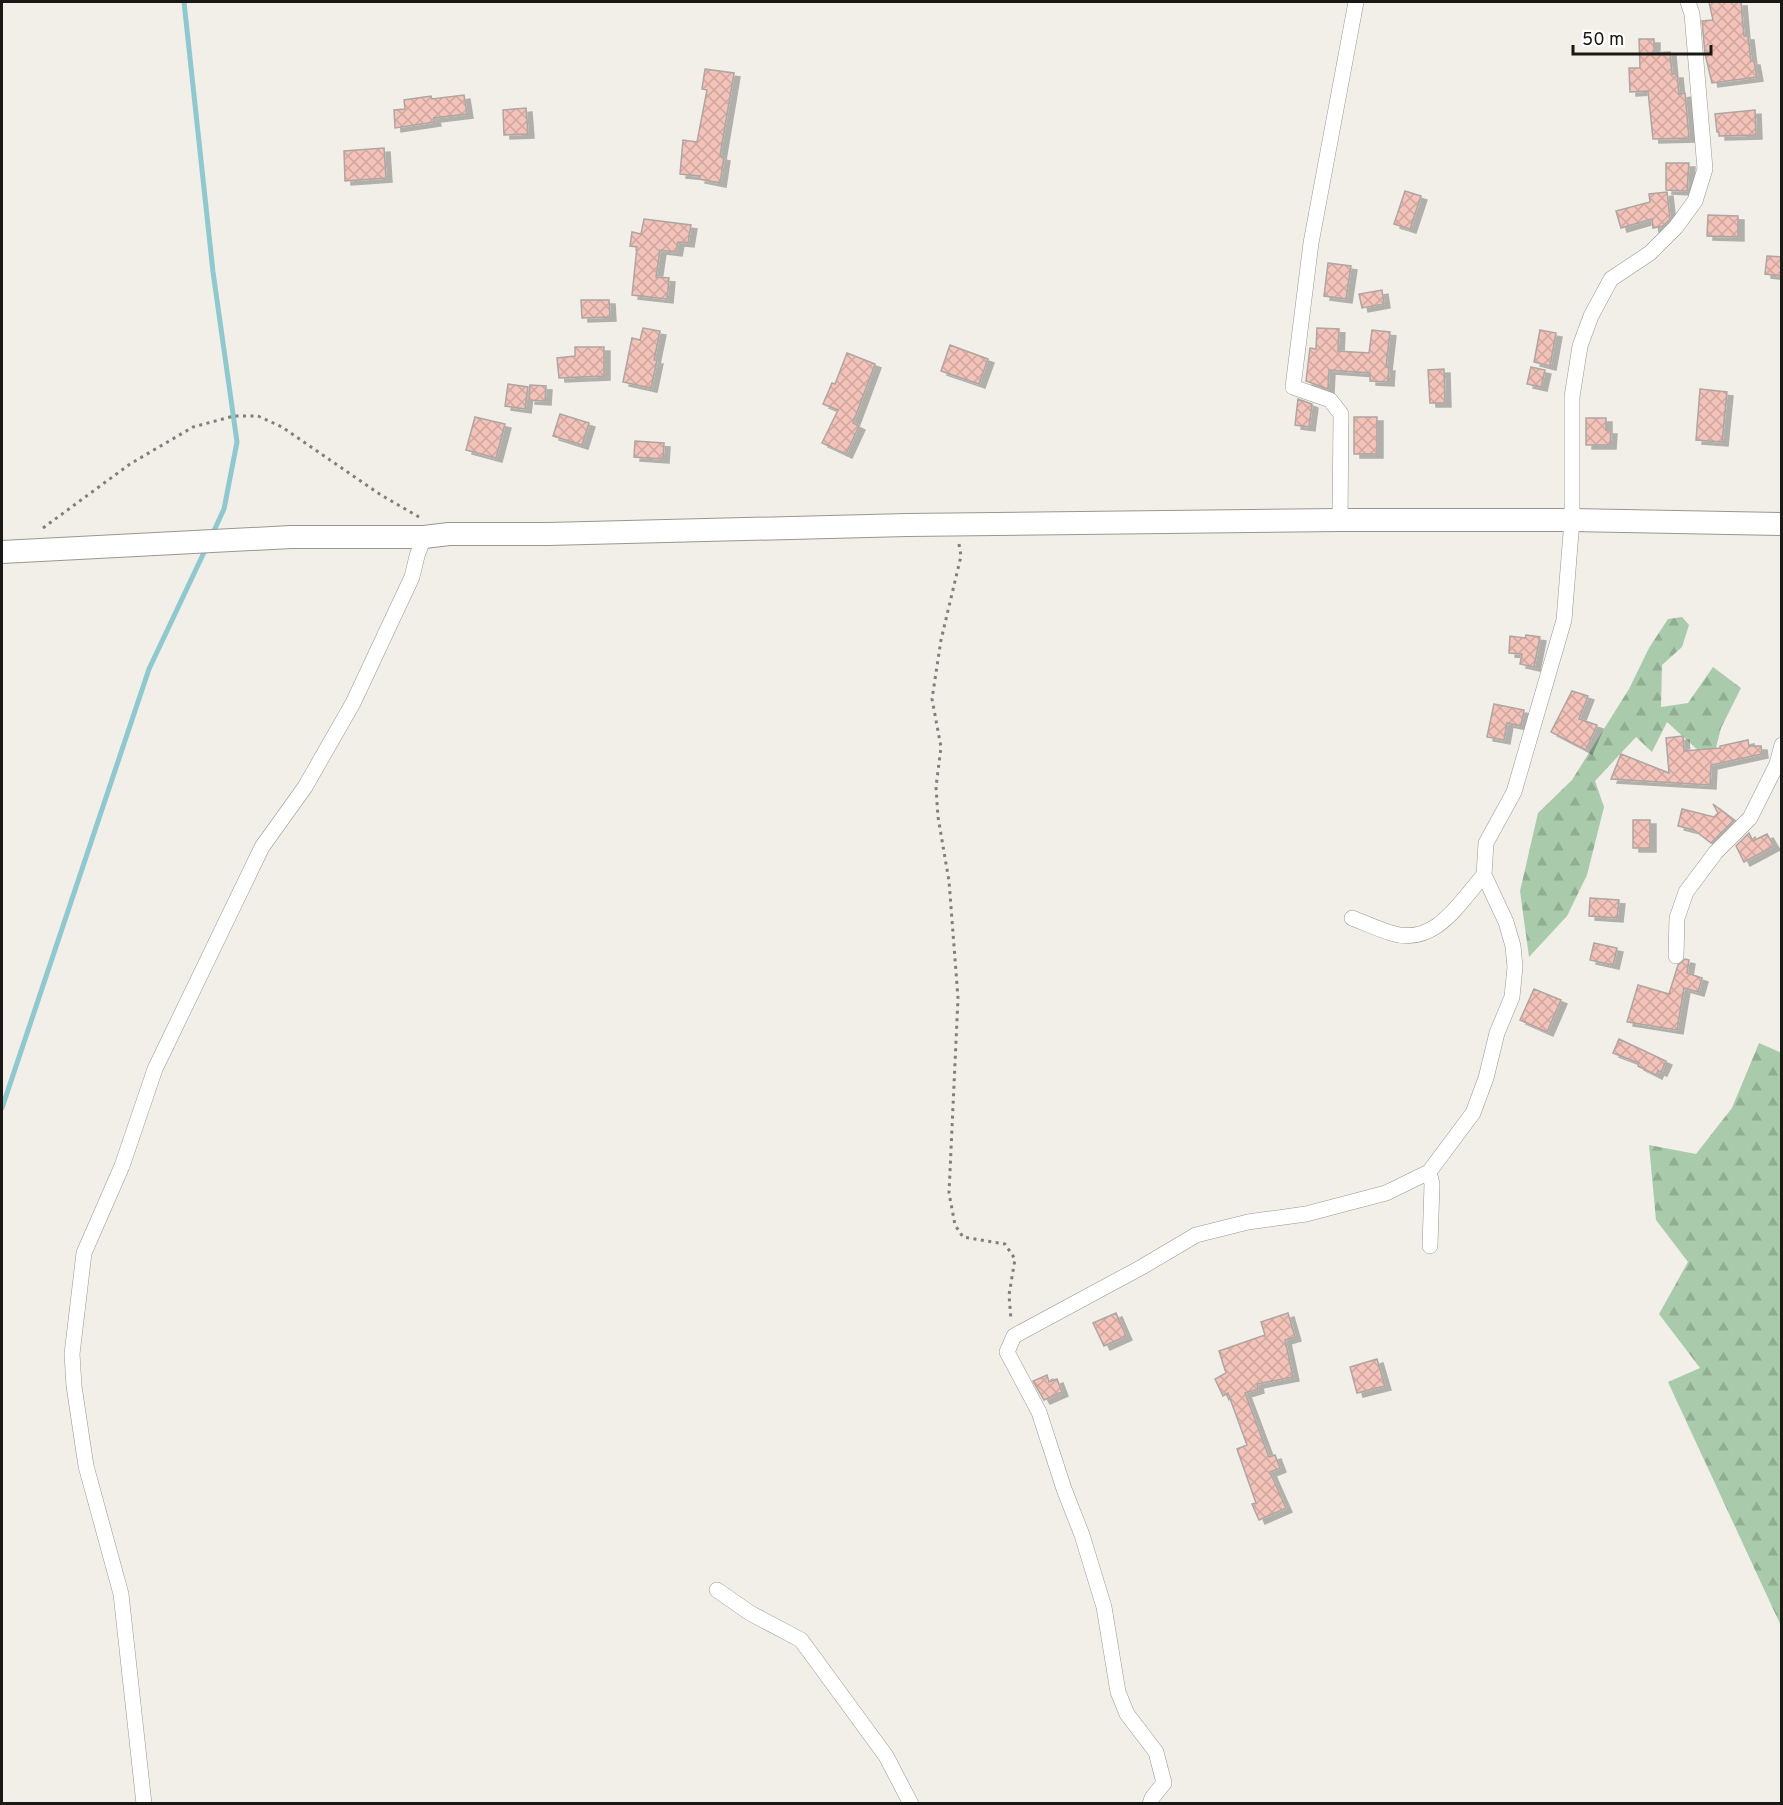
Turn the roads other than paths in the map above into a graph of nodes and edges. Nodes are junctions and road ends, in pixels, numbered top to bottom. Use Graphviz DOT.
graph roads {
  1 [pos="1356,2"];
  2 [pos="1688,2"];
  3 [pos="1340,520"];
  4 [pos="1572,520"];
  5 [pos="1782,524"];
  6 [pos="422,527"];
  7 [pos="6,552"];
  8 [pos="1782,745"];
  9 [pos="1484,875"];
  10 [pos="1352,918"];
  11 [pos="1676,956"];
  12 [pos="1429,1172"];
  13 [pos="1430,1246"];
  14 [pos="717,1590"];
  15 [pos="144,1803"];
  16 [pos="911,1803"];
  17 [pos="1150,1803"];
  1 -- 3 [label="street"];
  2 -- 4 [label="street"];
  3 -- 4 [label="main road"];
  3 -- 6 [label="main road"];
  4 -- 5 [label="main road"];
  4 -- 9 [label="street"];
  6 -- 7 [label="main road"];
  6 -- 15 [label="street"];
  8 -- 11 [label="street"];
  9 -- 10 [label="street"];
  9 -- 12 [label="street"];
  12 -- 13 [label="street"];
  12 -- 17 [label="street"];
  14 -- 16 [label="street"];
}
